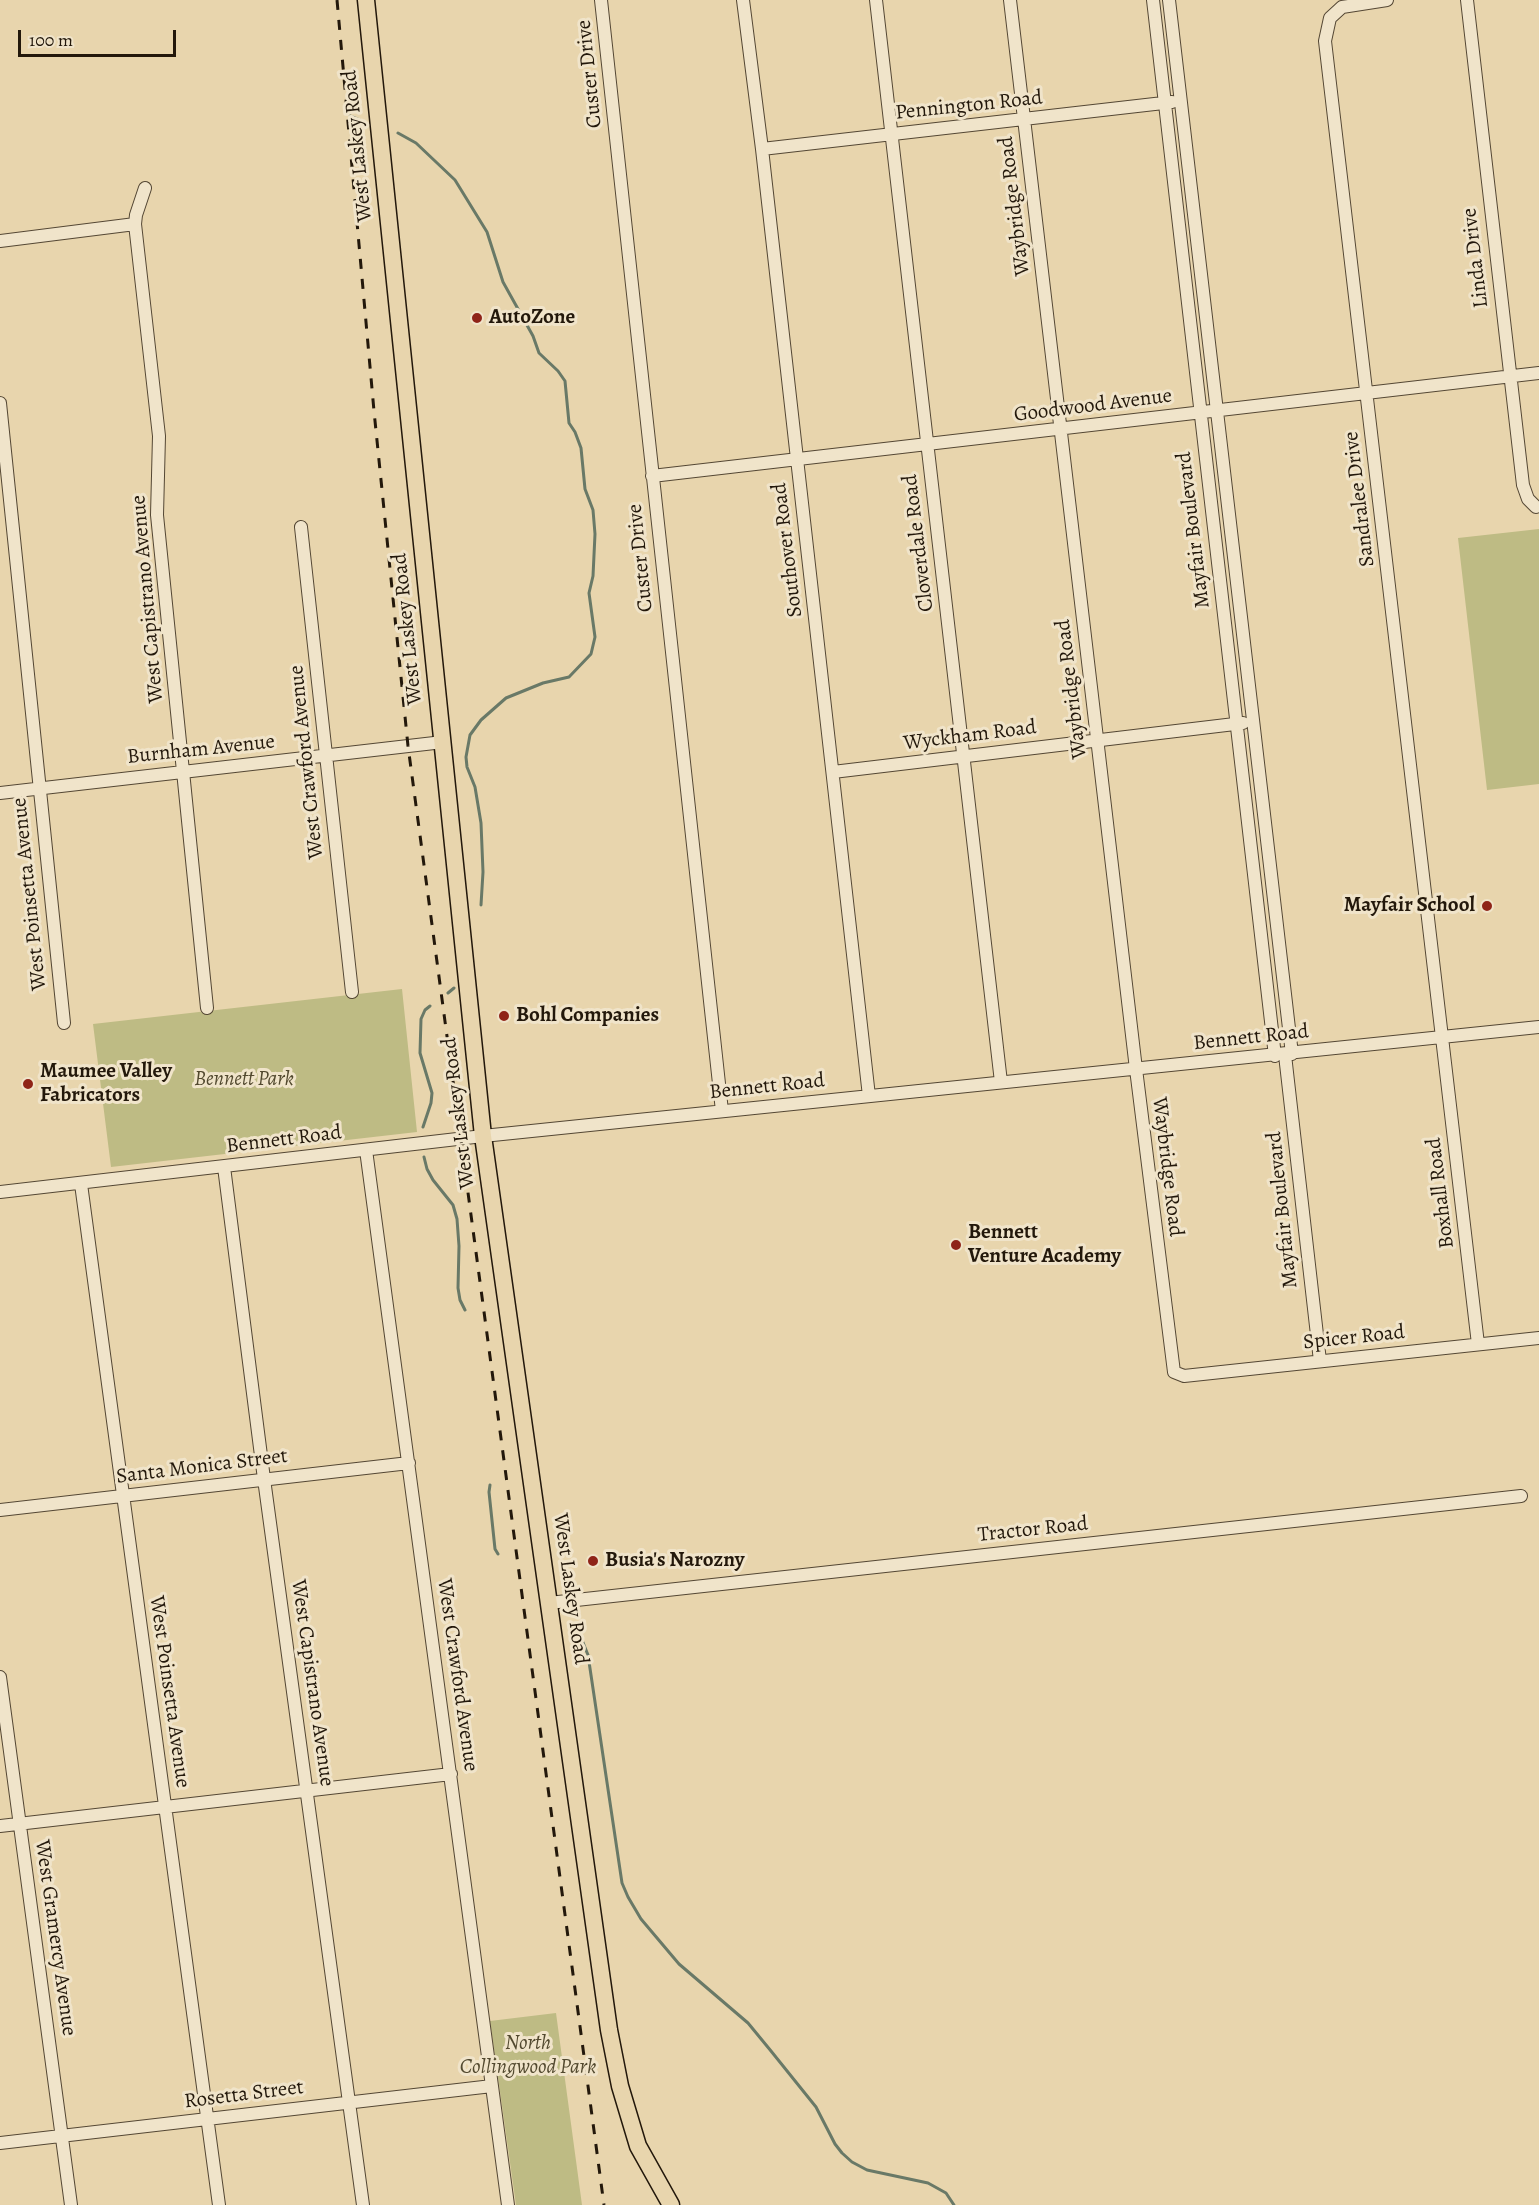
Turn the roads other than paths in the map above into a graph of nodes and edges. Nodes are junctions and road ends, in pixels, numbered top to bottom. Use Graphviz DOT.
graph roads {
  1 [pos="366,0"];
  2 [pos="601,0"];
  3 [pos="743,0"];
  4 [pos="876,0"];
  5 [pos="1010,0"];
  6 [pos="1153,0"];
  7 [pos="1169,0"];
  8 [pos="1387,0"];
  9 [pos="1467,0"];
  10 [pos="1181,101"];
  11 [pos="1165,103"];
  12 [pos="1024,119"];
  13 [pos="891,134"];
  14 [pos="762,149"];
  15 [pos="145,188"];
  16 [pos="135,224"];
  17 [pos="0,241"];
  18 [pos="1539,373"];
  19 [pos="1510,377"];
  20 [pos="1367,393"];
  21 [pos="0,403"];
  22 [pos="1217,411"];
  23 [pos="1200,413"];
  24 [pos="1061,429"];
  25 [pos="927,444"];
  26 [pos="797,460"];
  27 [pos="652,477"];
  28 [pos="1536,507"];
  29 [pos="301,527"];
  30 [pos="1254,722"];
  31 [pos="1237,724"];
  32 [pos="1098,741"];
  33 [pos="442,742"];
  34 [pos="326,756"];
  35 [pos="963,757"];
  36 [pos="182,772"];
  37 [pos="833,772"];
  38 [pos="39,788"];
  39 [pos="0,793"];
  40 [pos="352,992"];
  41 [pos="207,1008"];
  42 [pos="64,1023"];
  43 [pos="1539,1027"];
  44 [pos="1442,1038"];
  45 [pos="1284,1055"];
  46 [pos="1136,1069"];
  47 [pos="1001,1082"];
  48 [pos="869,1096"];
  49 [pos="722,1111"];
  50 [pos="483,1136"];
  51 [pos="366,1150"];
  52 [pos="224,1167"];
  53 [pos="81,1184"];
  54 [pos="0,1192"];
  55 [pos="1539,1338"];
  56 [pos="1478,1344"];
  57 [pos="1320,1361"];
  58 [pos="1174,1372"];
  59 [pos="409,1463"];
  60 [pos="264,1479"];
  61 [pos="123,1496"];
  62 [pos="1521,1496"];
  63 [pos="0,1510"];
  64 [pos="549,1603"];
  65 [pos="0,1677"];
  66 [pos="451,1774"];
  67 [pos="307,1791"];
  68 [pos="165,1807"];
  69 [pos="20,1824"];
  70 [pos="0,1826"];
  71 [pos="492,2086"];
  72 [pos="350,2102"];
  73 [pos="207,2119"];
  74 [pos="62,2136"];
  75 [pos="0,2143"];
  76 [pos="71,2205"];
  77 [pos="219,2205"];
  78 [pos="363,2205"];
  79 [pos="508,2205"];
  80 [pos="671,2205"];
  1 -- 33 [label="main road, West Laskey Road"];
  2 -- 27 [label="street, Custer Drive"];
  3 -- 14 [label="street, Southover Road"];
  4 -- 13 [label="street, Cloverdale Road"];
  5 -- 12 [label="street, Waybridge Road"];
  6 -- 11 [label="street, Mayfair Boulevard"];
  7 -- 10 [label="street, Mayfair Boulevard"];
  8 -- 20 [label="street, Sandralee Drive"];
  9 -- 19 [label="street, Linda Drive"];
  10 -- 11 [label="street, Pennington Road"];
  10 -- 22 [label="street, Mayfair Boulevard"];
  11 -- 12 [label="street, Pennington Road"];
  11 -- 23 [label="street, Mayfair Boulevard"];
  12 -- 13 [label="street, Pennington Road"];
  12 -- 24 [label="street, Waybridge Road"];
  13 -- 14 [label="street, Pennington Road"];
  13 -- 25 [label="street, Cloverdale Road"];
  14 -- 26 [label="street, Southover Road"];
  15 -- 16 [label="street, West Capistrano Avenue"];
  16 -- 17 [label="street"];
  16 -- 36 [label="street, West Capistrano Avenue"];
  18 -- 19 [label="street, Goodwood Avenue"];
  19 -- 20 [label="street, Goodwood Avenue"];
  19 -- 28 [label="street, Linda Drive"];
  20 -- 22 [label="street, Goodwood Avenue"];
  20 -- 44 [label="street, Sandralee Drive"];
  21 -- 38 [label="street, West Poinsetta Avenue"];
  22 -- 23 [label="street, Goodwood Avenue"];
  22 -- 30 [label="street, Mayfair Boulevard"];
  23 -- 24 [label="street, Goodwood Avenue"];
  23 -- 31 [label="street, Mayfair Boulevard"];
  24 -- 25 [label="street, Goodwood Avenue"];
  24 -- 32 [label="street, Waybridge Road"];
  25 -- 26 [label="street, Goodwood Avenue"];
  25 -- 35 [label="street, Cloverdale Road"];
  26 -- 27 [label="street, Goodwood Avenue"];
  26 -- 37 [label="street, Southover Road"];
  27 -- 49 [label="street, Custer Drive"];
  29 -- 34 [label="street, West Crawford Avenue"];
  30 -- 31 [label="street, Wyckham Road"];
  30 -- 45 [label="street, Mayfair Boulevard"];
  31 -- 32 [label="street, Wyckham Road"];
  31 -- 45 [label="street, Mayfair Boulevard"];
  32 -- 35 [label="street, Wyckham Road"];
  32 -- 46 [label="street, Waybridge Road"];
  33 -- 34 [label="street, Burnham Avenue"];
  33 -- 50 [label="main road, West Laskey Road"];
  34 -- 36 [label="street, Burnham Avenue"];
  34 -- 40 [label="street, West Crawford Avenue"];
  35 -- 37 [label="street, Wyckham Road"];
  35 -- 47 [label="street, Cloverdale Road"];
  36 -- 38 [label="street, Burnham Avenue"];
  36 -- 41 [label="street, West Capistrano Avenue"];
  37 -- 48 [label="street, Southover Road"];
  38 -- 39 [label="street, Burnham Avenue"];
  38 -- 42 [label="street, West Poinsetta Avenue"];
  43 -- 44 [label="street, Bennett Road"];
  44 -- 45 [label="street, Bennett Road"];
  44 -- 56 [label="street, Boxhall Road"];
  45 -- 46 [label="street, Bennett Road"];
  45 -- 57 [label="street, Mayfair Boulevard"];
  46 -- 47 [label="street, Bennett Road"];
  46 -- 58 [label="street, Waybridge Road"];
  47 -- 48 [label="street, Bennett Road"];
  48 -- 49 [label="street, Bennett Road"];
  49 -- 50 [label="street, Bennett Road"];
  50 -- 51 [label="street, Bennett Road"];
  50 -- 64 [label="main road, West Laskey Road"];
  51 -- 52 [label="street, Bennett Road"];
  51 -- 59 [label="street, West Crawford Avenue"];
  52 -- 53 [label="street, Bennett Road"];
  52 -- 60 [label="street, West Capistrano Avenue"];
  53 -- 54 [label="street, Bennett Road"];
  53 -- 61 [label="street, West Poinsetta Avenue"];
  55 -- 56 [label="street, Spicer Road"];
  56 -- 57 [label="street, Spicer Road"];
  57 -- 58 [label="street, Spicer Road"];
  59 -- 60 [label="street, Santa Monica Street"];
  59 -- 66 [label="street, West Crawford Avenue"];
  60 -- 61 [label="street, Santa Monica Street"];
  60 -- 67 [label="street, West Capistrano Avenue"];
  61 -- 63 [label="street, Santa Monica Street"];
  61 -- 68 [label="street, West Poinsetta Avenue"];
  62 -- 64 [label="street, Tractor Road"];
  64 -- 80 [label="main road, West Laskey Road"];
  65 -- 69 [label="street, West Gramercy Avenue"];
  66 -- 67 [label="street"];
  66 -- 71 [label="street, West Crawford Avenue"];
  67 -- 68 [label="street"];
  67 -- 72 [label="street, West Capistrano Avenue"];
  68 -- 69 [label="street"];
  68 -- 73 [label="street, West Poinsetta Avenue"];
  69 -- 70 [label="street"];
  69 -- 74 [label="street, West Gramercy Avenue"];
  71 -- 72 [label="street, Rosetta Street"];
  71 -- 79 [label="street, West Crawford Avenue"];
  72 -- 73 [label="street, Rosetta Street"];
  72 -- 78 [label="street, West Capistrano Avenue"];
  73 -- 74 [label="street, Rosetta Street"];
  73 -- 77 [label="street, West Poinsetta Avenue"];
  74 -- 75 [label="street, Rosetta Street"];
  74 -- 76 [label="street, West Gramercy Avenue"];
}
